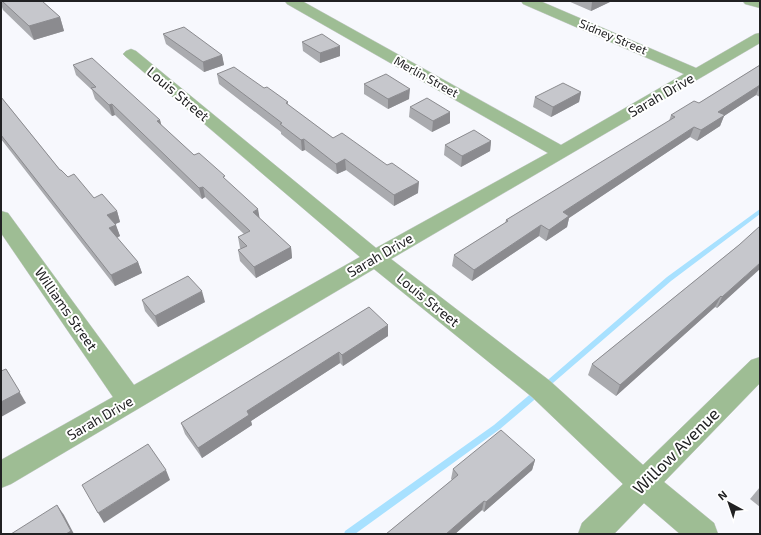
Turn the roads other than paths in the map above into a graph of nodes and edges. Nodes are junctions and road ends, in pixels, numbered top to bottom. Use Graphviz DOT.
graph roads {
  1 [pos="292,1"];
  2 [pos="528,1"];
  3 [pos="750,1"];
  4 [pos="760,4"];
  5 [pos="760,37"];
  6 [pos="131,54"];
  7 [pos="697,74"];
  8 [pos="561,153"];
  9 [pos="1,218"];
  10 [pos="375,258"];
  11 [pos="760,367"];
  12 [pos="130,400"];
  13 [pos="1,475"];
  14 [pos="643,483"];
  15 [pos="593,534"];
  16 [pos="703,534"];
  1 -- 8 [label="street, Merlin Street"];
  2 -- 7 [label="street, Sidney Street"];
  3 -- 4 [label="street"];
  5 -- 7 [label="street, Sarah Drive"];
  6 -- 10 [label="street, Louis Street"];
  7 -- 8 [label="street, Sarah Drive"];
  8 -- 10 [label="street, Sarah Drive"];
  9 -- 12 [label="street, Williams Street"];
  10 -- 12 [label="street, Sarah Drive"];
  10 -- 14 [label="street, Louis Street"];
  11 -- 14 [label="street, Willow Avenue"];
  12 -- 13 [label="street, Sarah Drive"];
  14 -- 15 [label="street, Willow Avenue"];
  14 -- 16 [label="street, Louis Street"];
}
